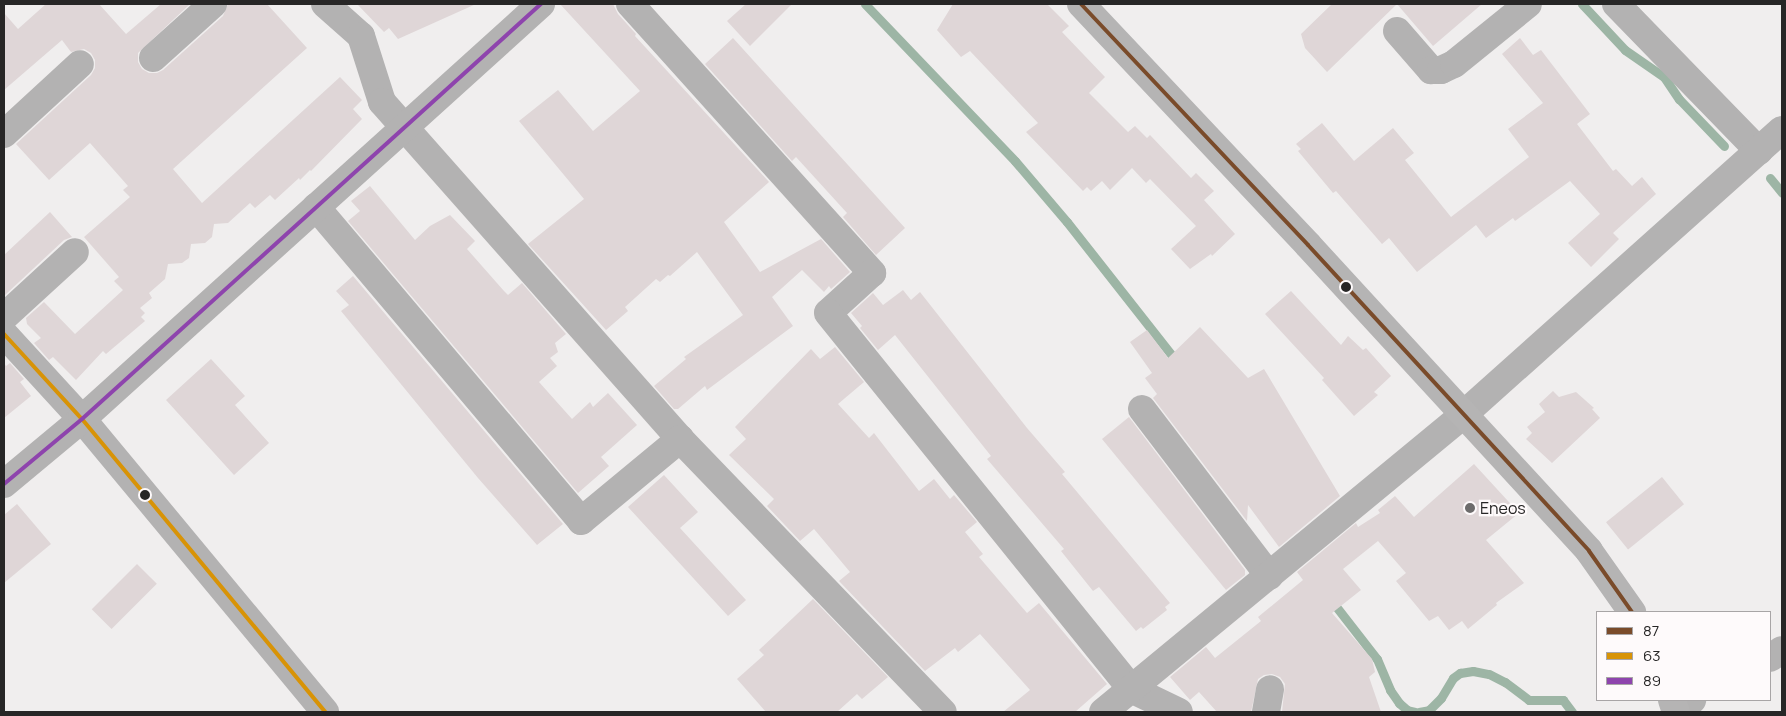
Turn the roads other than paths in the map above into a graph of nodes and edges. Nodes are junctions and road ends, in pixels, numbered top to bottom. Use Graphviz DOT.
graph roads {
  1 [pos="213,4"];
  2 [pos="325,4"];
  3 [pos="541,4"];
  4 [pos="630,4"];
  5 [pos="1081,4"];
  6 [pos="1528,4"];
  7 [pos="1616,4"];
  8 [pos="1397,31"];
  9 [pos="153,58"];
  10 [pos="80,64"];
  11 [pos="404,127"];
  12 [pos="1782,130"];
  13 [pos="4,134"];
  14 [pos="1759,151"];
  15 [pos="316,207"];
  16 [pos="75,252"];
  17 [pos="4,317"];
  18 [pos="7,344"];
  19 [pos="1142,409"];
  20 [pos="1464,414"];
  21 [pos="82,419"];
  22 [pos="680,439"];
  23 [pos="4,484"];
  24 [pos="1269,576"];
  25 [pos="1631,611"];
  26 [pos="1782,650"];
  27 [pos="1771,657"];
  28 [pos="1131,689"];
  29 [pos="325,712"];
  30 [pos="943,712"];
  31 [pos="1103,712"];
  32 [pos="1179,712"];
  1 -- 9 [label="street"];
  2 -- 11 [label="street"];
  3 -- 11 [label="street"];
  4 -- 28 [label="street"];
  5 -- 20 [label="main road"];
  6 -- 8 [label="street"];
  7 -- 14 [label="street"];
  10 -- 13 [label="street"];
  11 -- 15 [label="street"];
  11 -- 22 [label="street"];
  12 -- 14 [label="street"];
  14 -- 20 [label="street"];
  15 -- 21 [label="street"];
  15 -- 22 [label="street"];
  16 -- 17 [label="street"];
  18 -- 21 [label="street"];
  19 -- 24 [label="street"];
  20 -- 24 [label="street"];
  20 -- 25 [label="main road"];
  21 -- 23 [label="street"];
  21 -- 29 [label="street"];
  22 -- 30 [label="street"];
  24 -- 28 [label="street"];
  26 -- 27 [label="street"];
  28 -- 31 [label="street"];
  28 -- 32 [label="street"];
}
